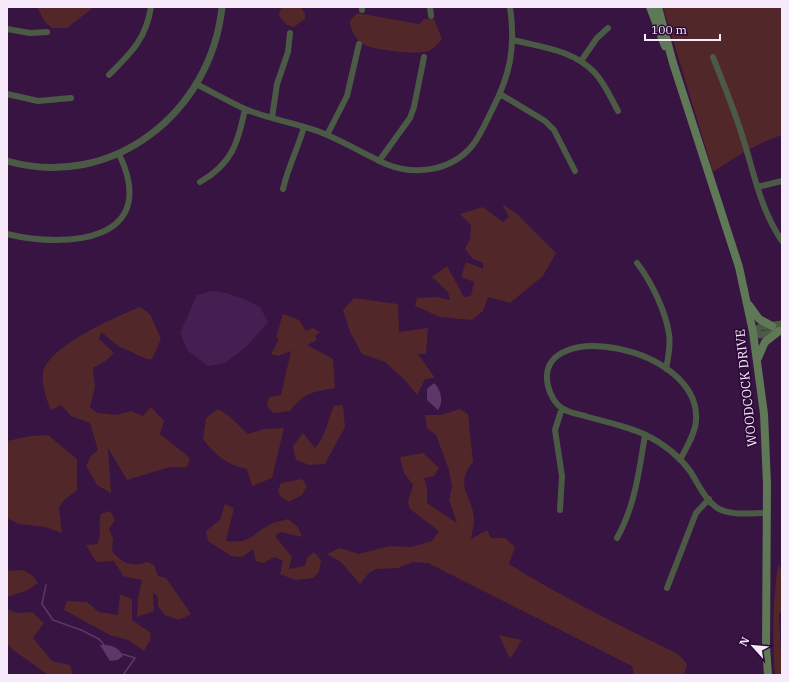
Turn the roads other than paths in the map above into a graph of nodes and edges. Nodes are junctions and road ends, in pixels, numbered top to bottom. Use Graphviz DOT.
graph roads {
  1 [pos="151,7"];
  2 [pos="222,7"];
  3 [pos="430,7"];
  4 [pos="510,7"];
  5 [pos="650,7"];
  6 [pos="658,7"];
  7 [pos="431,16"];
  8 [pos="608,28"];
  9 [pos="7,29"];
  10 [pos="47,32"];
  11 [pos="290,33"];
  12 [pos="512,40"];
  13 [pos="359,44"];
  14 [pos="424,57"];
  15 [pos="713,57"];
  16 [pos="581,61"];
  17 [pos="673,63"];
  18 [pos="109,75"];
  19 [pos="196,84"];
  20 [pos="7,94"];
  21 [pos="500,94"];
  22 [pos="71,98"];
  23 [pos="245,109"];
  24 [pos="618,111"];
  25 [pos="272,118"];
  26 [pos="304,127"];
  27 [pos="327,135"];
  28 [pos="119,154"];
  29 [pos="7,161"];
  30 [pos="380,161"];
  31 [pos="575,171"];
  32 [pos="782,180"];
  33 [pos="200,182"];
  34 [pos="757,187"];
  35 [pos="283,189"];
  36 [pos="7,234"];
  37 [pos="782,241"];
  38 [pos="637,263"];
  39 [pos="747,301"];
  40 [pos="779,328"];
  41 [pos="753,332"];
  42 [pos="757,358"];
  43 [pos="666,369"];
  44 [pos="562,408"];
  45 [pos="645,435"];
  46 [pos="680,460"];
  47 [pos="709,499"];
  48 [pos="560,510"];
  49 [pos="767,513"];
  50 [pos="617,538"];
  51 [pos="667,588"];
  52 [pos="768,675"];
  1 -- 18 [label="street"];
  2 -- 19 [label="street"];
  3 -- 7 [label="street"];
  4 -- 12 [label="street"];
  5 -- 17 [label="main road, WOODCOCK DRIVE"];
  6 -- 17 [label="main road, WOODCOCK DRIVE"];
  8 -- 16 [label="street"];
  9 -- 10 [label="street"];
  11 -- 25 [label="street"];
  12 -- 16 [label="street"];
  12 -- 21 [label="street"];
  13 -- 27 [label="street"];
  14 -- 30 [label="street"];
  15 -- 34 [label="street"];
  16 -- 24 [label="street"];
  17 -- 39 [label="main road, WOODCOCK DRIVE"];
  19 -- 23 [label="street"];
  19 -- 28 [label="street"];
  20 -- 22 [label="street"];
  21 -- 30 [label="street"];
  21 -- 31 [label="street"];
  23 -- 25 [label="street"];
  23 -- 33 [label="street"];
  25 -- 26 [label="street"];
  26 -- 27 [label="street"];
  26 -- 35 [label="street"];
  27 -- 30 [label="street"];
  28 -- 29 [label="street"];
  28 -- 36 [label="street"];
  32 -- 34 [label="street"];
  34 -- 37 [label="street"];
  38 -- 43 [label="street"];
  39 -- 40 [label="main road"];
  39 -- 41 [label="main road, WOODCOCK DRIVE"];
  40 -- 41 [label="street"];
  40 -- 42 [label="main road"];
  41 -- 42 [label="main road, WOODCOCK DRIVE"];
  42 -- 49 [label="main road, WOODCOCK DRIVE"];
  43 -- 44 [label="street"];
  43 -- 46 [label="street"];
  44 -- 45 [label="street"];
  44 -- 48 [label="street"];
  45 -- 46 [label="street"];
  45 -- 50 [label="street"];
  46 -- 47 [label="street"];
  47 -- 49 [label="street"];
  47 -- 51 [label="street"];
  49 -- 52 [label="main road, WOODCOCK DRIVE"];
}
